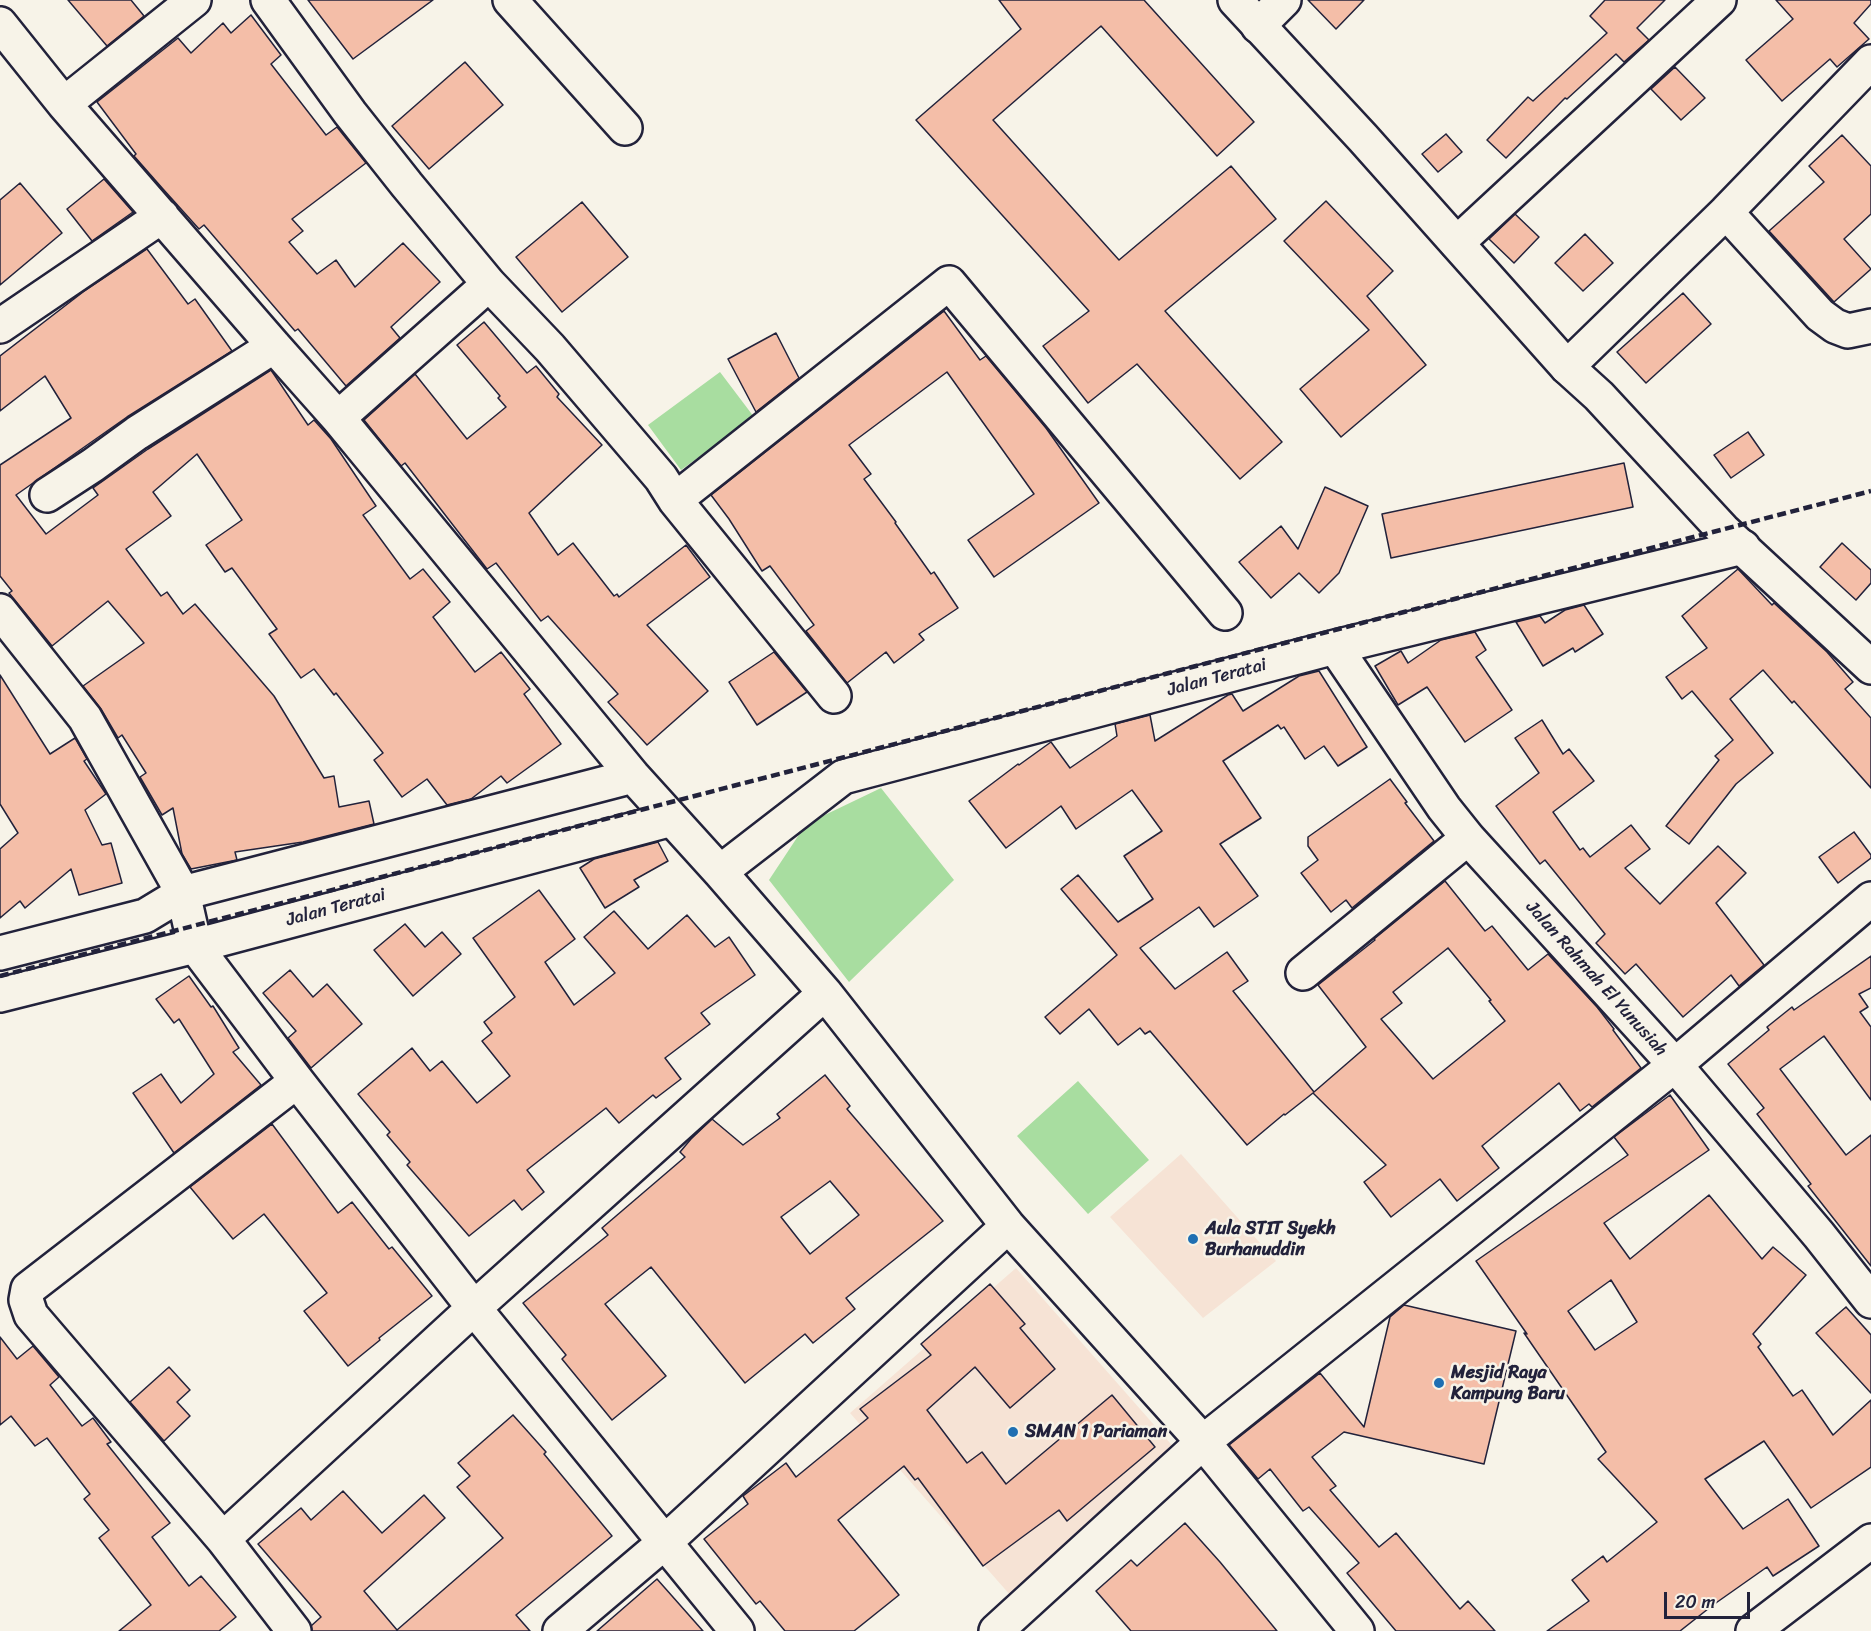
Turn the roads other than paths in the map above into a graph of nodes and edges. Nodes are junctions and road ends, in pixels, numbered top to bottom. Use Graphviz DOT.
graph roads {
  1 [pos="194,0"];
  2 [pos="268,0"];
  3 [pos="510,0"];
  4 [pos="1235,0"];
  5 [pos="1284,0"];
  6 [pos="1719,0"];
  7 [pos="0,24"];
  8 [pos="1258,26"];
  9 [pos="1871,62"];
  10 [pos="64,104"];
  11 [pos="626,128"];
  12 [pos="1726,212"];
  13 [pos="162,216"];
  14 [pos="1457,243"];
  15 [pos="489,284"];
  16 [pos="0,326"];
  17 [pos="1871,326"];
  18 [pos="273,346"];
  19 [pos="1567,367"];
  20 [pos="338,418"];
  21 [pos="47,495"];
  22 [pos="675,500"];
  23 [pos="1743,547"];
  24 [pos="0,611"];
  25 [pos="1225,613"];
  26 [pos="1335,647"];
  27 [pos="1871,668"];
  28 [pos="834,696"];
  29 [pos="633,776"];
  30 [pos="672,819"];
  31 [pos="1468,837"];
  32 [pos="720,872"];
  33 [pos="183,892"];
  34 [pos="1871,899"];
  35 [pos="195,946"];
  36 [pos="0,953"];
  37 [pos="1303,974"];
  38 [pos="825,993"];
  39 [pos="0,995"];
  40 [pos="1675,1065"];
  41 [pos="297,1081"];
  42 [pos="1008,1226"];
  43 [pos="1871,1301"];
  44 [pos="474,1308"];
  45 [pos="1203,1442"];
  46 [pos="223,1539"];
  47 [pos="1871,1541"];
  48 [pos="665,1542"];
  49 [pos="294,1631"];
  50 [pos="560,1631"];
  51 [pos="737,1631"];
  52 [pos="996,1631"];
  53 [pos="1357,1631"];
  54 [pos="1753,1631"];
  1 -- 10 [label="street"];
  2 -- 15 [label="street"];
  3 -- 11 [label="street"];
  4 -- 8 [label="street"];
  5 -- 8 [label="street"];
  6 -- 14 [label="street"];
  7 -- 10 [label="street"];
  8 -- 14 [label="street"];
  9 -- 12 [label="street"];
  10 -- 13 [label="street"];
  12 -- 17 [label="street"];
  12 -- 19 [label="street"];
  13 -- 16 [label="street"];
  13 -- 18 [label="street"];
  14 -- 19 [label="street"];
  15 -- 20 [label="street"];
  15 -- 22 [label="street"];
  18 -- 20 [label="street"];
  18 -- 21 [label="street"];
  19 -- 23 [label="street"];
  20 -- 29 [label="street"];
  22 -- 25 [label="street"];
  22 -- 28 [label="street"];
  23 -- 26 [label="street, Jalan Teratai"];
  23 -- 27 [label="street"];
  24 -- 33 [label="street"];
  26 -- 31 [label="street, Jalan Rahmah El Yunusiah"];
  26 -- 32 [label="street, Jalan Teratai"];
  29 -- 30 [label="street"];
  29 -- 33 [label="street"];
  30 -- 32 [label="street"];
  30 -- 35 [label="street, Jalan Teratai"];
  31 -- 37 [label="street"];
  31 -- 40 [label="street, Jalan Rahmah El Yunusiah"];
  32 -- 38 [label="street"];
  33 -- 35 [label="street"];
  33 -- 36 [label="street"];
  34 -- 40 [label="street"];
  35 -- 39 [label="street, Jalan Teratai"];
  35 -- 41 [label="street"];
  38 -- 42 [label="street"];
  38 -- 44 [label="street"];
  40 -- 43 [label="street, Jalan Rahmah El Yunusiah"];
  40 -- 45 [label="street"];
  41 -- 44 [label="street"];
  41 -- 46 [label="street"];
  42 -- 45 [label="street"];
  42 -- 48 [label="street"];
  44 -- 46 [label="street"];
  44 -- 48 [label="street"];
  45 -- 52 [label="street"];
  45 -- 53 [label="street"];
  46 -- 49 [label="street"];
  47 -- 54 [label="street"];
  48 -- 50 [label="street"];
  48 -- 51 [label="street"];
}
